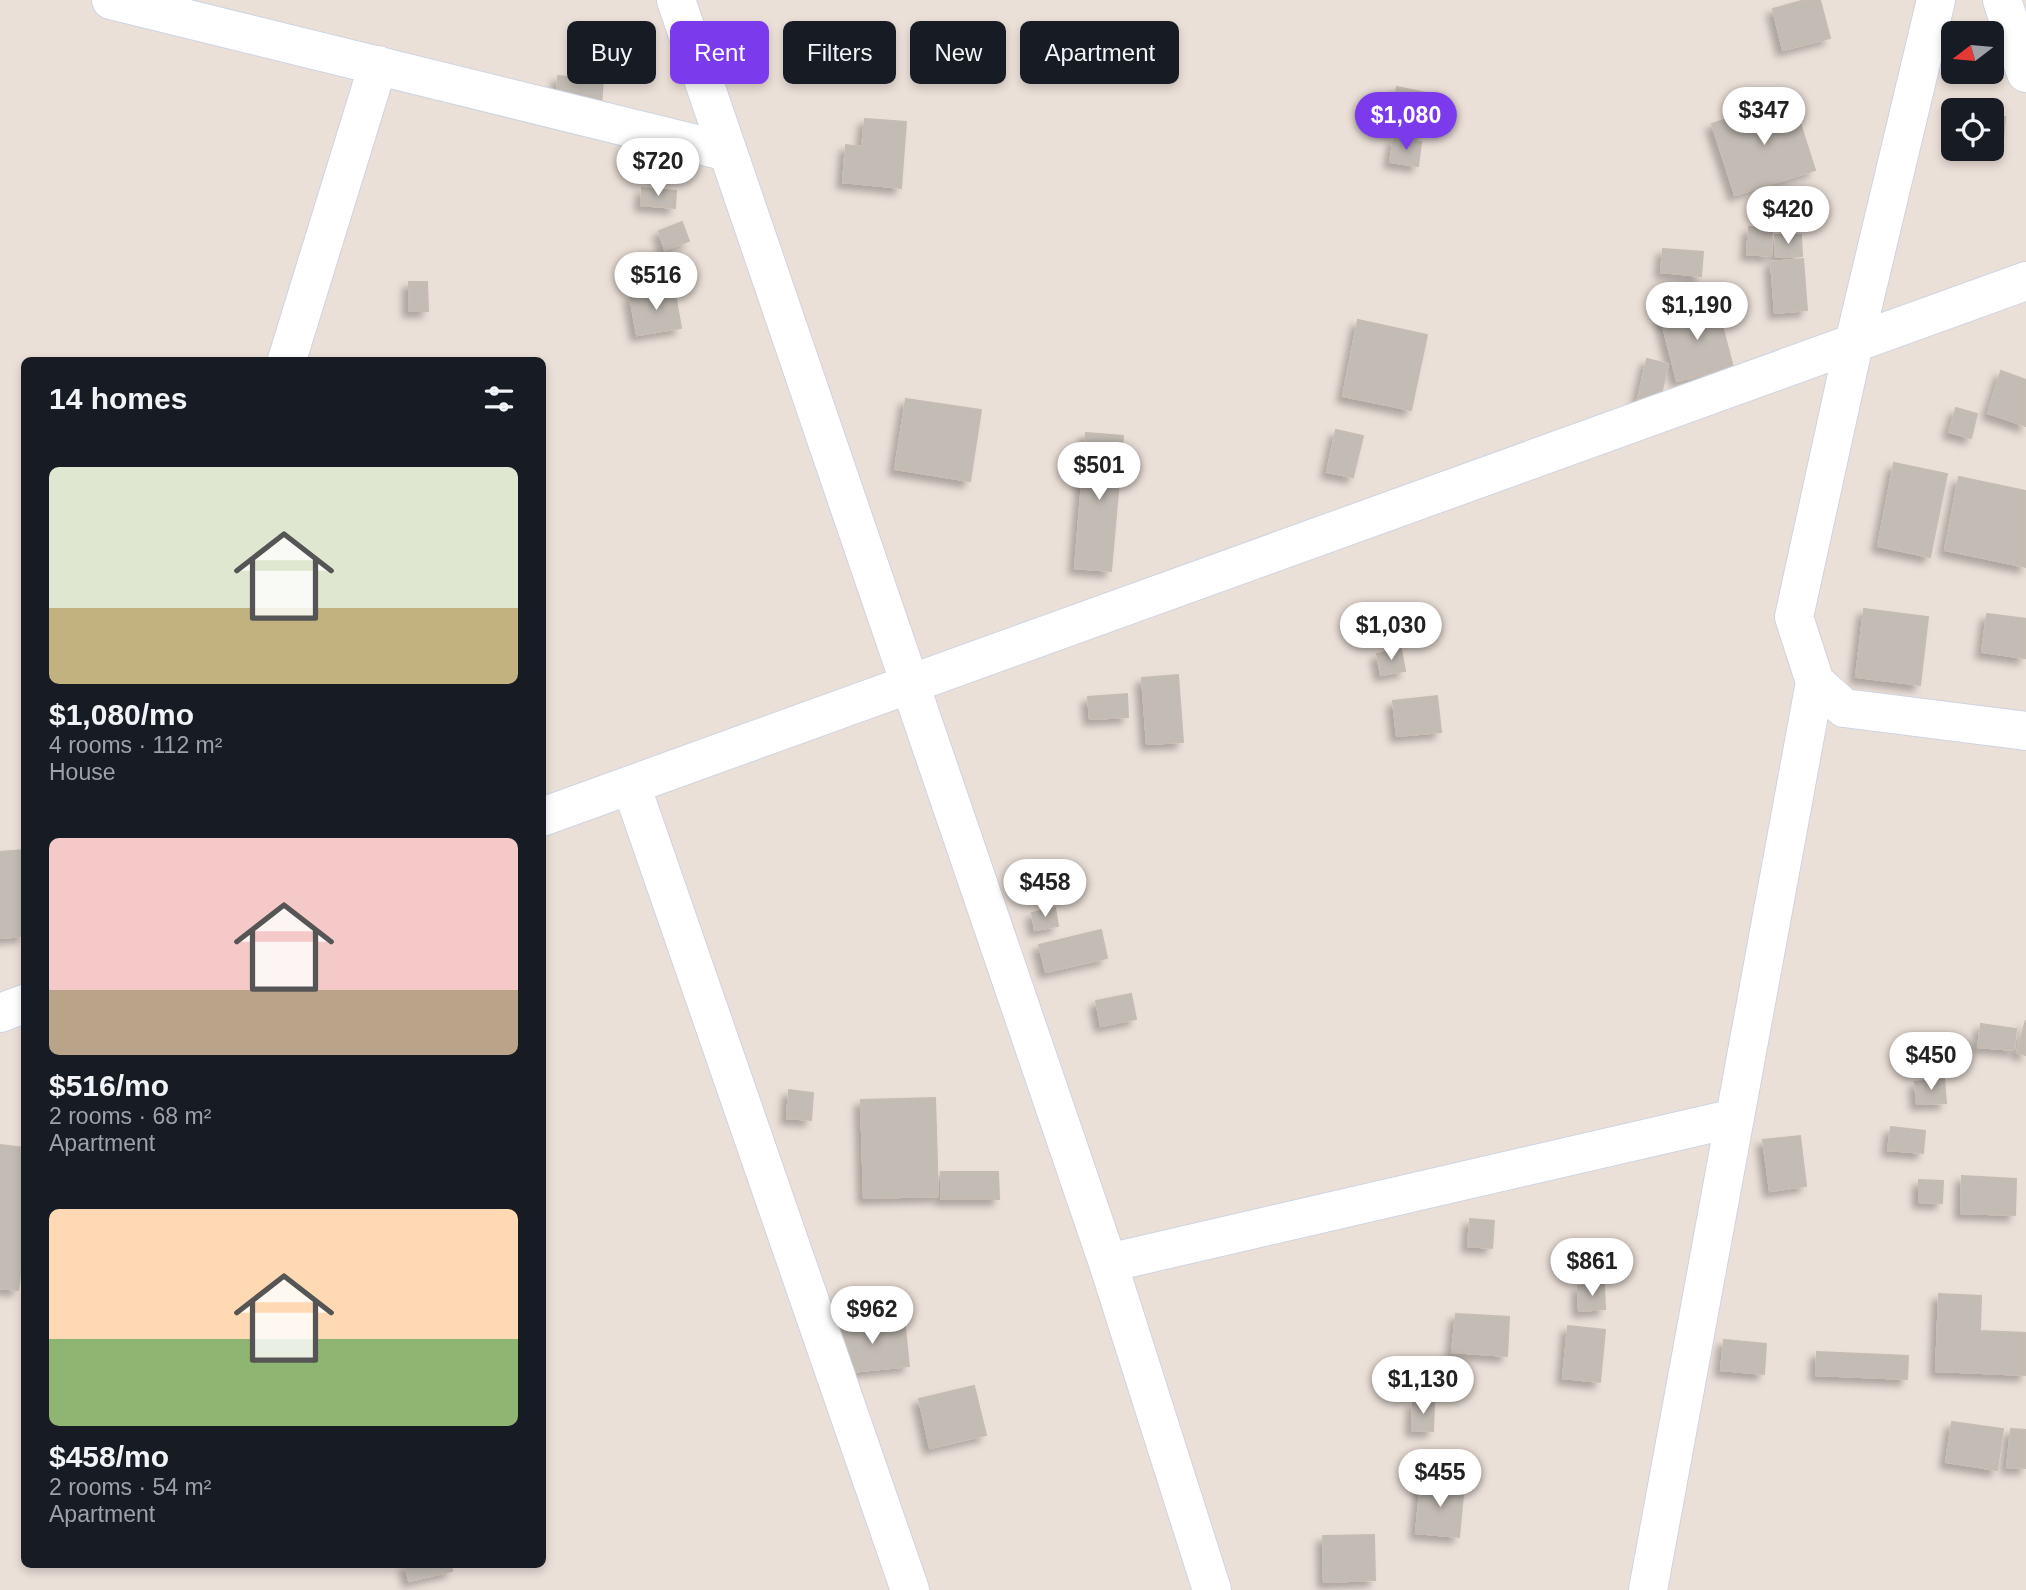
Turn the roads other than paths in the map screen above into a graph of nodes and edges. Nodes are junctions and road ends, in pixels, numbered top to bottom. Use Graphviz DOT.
graph roads {
  1 [pos="111,0"];
  2 [pos="676,0"];
  3 [pos="1937,0"];
  4 [pos="2002,0"];
  5 [pos="378,65"];
  6 [pos="2026,73"];
  7 [pos="728,152"];
  8 [pos="2026,281"];
  9 [pos="1854,343"];
  10 [pos="288,357"];
  11 [pos="1815,682"];
  12 [pos="910,684"];
  13 [pos="2026,731"];
  14 [pos="631,785"];
  15 [pos="546,816"];
  16 [pos="21,1005"];
  17 [pos="0,1013"];
  18 [pos="1735,1118"];
  19 [pos="1108,1264"];
  20 [pos="909,1590"];
  21 [pos="1212,1590"];
  22 [pos="1648,1590"];
  1 -- 5 [label="street"];
  2 -- 7 [label="street"];
  3 -- 9 [label="street"];
  4 -- 6 [label="street"];
  5 -- 7 [label="street"];
  5 -- 10 [label="street"];
  7 -- 12 [label="street"];
  8 -- 9 [label="street"];
  9 -- 11 [label="street"];
  9 -- 12 [label="street"];
  11 -- 13 [label="street"];
  11 -- 18 [label="street"];
  12 -- 14 [label="street"];
  12 -- 19 [label="street"];
  14 -- 15 [label="street"];
  14 -- 20 [label="street"];
  16 -- 17 [label="street"];
  18 -- 19 [label="street"];
  18 -- 22 [label="street"];
  19 -- 21 [label="street"];
}
